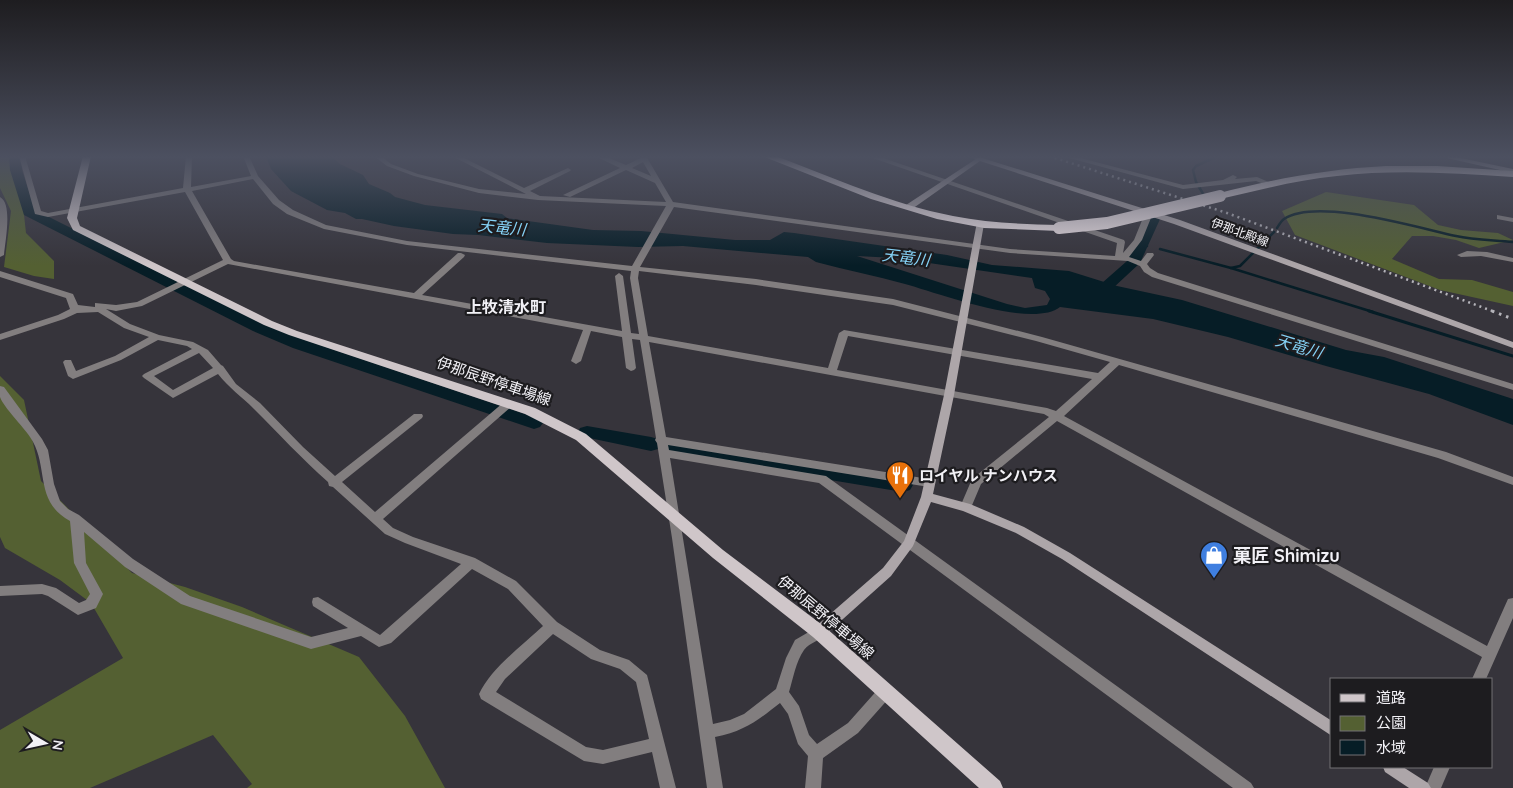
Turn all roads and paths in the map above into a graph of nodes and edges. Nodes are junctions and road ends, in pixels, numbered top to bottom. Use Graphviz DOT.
graph roads {
  1 [pos="33,193"];
  2 [pos="77,193"];
  3 [pos="167,193"];
  4 [pos="189,193"];
  5 [pos="268,193"];
  6 [pos="494,193"];
  7 [pos="530,193"];
  8 [pos="574,193"];
  9 [pos="662,193"];
  10 [pos="869,193"];
  11 [pos="930,193"];
  12 [pos="977,193"];
  13 [pos="1087,193"];
  14 [pos="1233,193"];
  15 [pos="567,196"];
  16 [pos="538,198"];
  17 [pos="0,199"];
  18 [pos="669,207"];
  19 [pos="909,207"];
  20 [pos="73,210"];
  21 [pos="1150,214"];
  22 [pos="1500,217"];
  23 [pos="1513,220"];
  24 [pos="980,224"];
  25 [pos="976,248"];
  26 [pos="0,255"];
  27 [pos="461,255"];
  28 [pos="1150,255"];
  29 [pos="1462,255"];
  30 [pos="1118,259"];
  31 [pos="1513,260"];
  32 [pos="228,261"];
  33 [pos="1142,264"];
  34 [pos="636,267"];
  35 [pos="0,274"];
  36 [pos="619,276"];
  37 [pos="184,282"];
  38 [pos="416,296"];
  39 [pos="75,310"];
  40 [pos="963,318"];
  41 [pos="588,327"];
  42 [pos="626,334"];
  43 [pos="0,337"];
  44 [pos="158,337"];
  45 [pos="644,338"];
  46 [pos="1513,345"];
  47 [pos="199,349"];
  48 [pos="956,353"];
  49 [pos="576,361"];
  50 [pos="1118,361"];
  51 [pos="68,362"];
  52 [pos="220,368"];
  53 [pos="631,368"];
  54 [pos="831,373"];
  55 [pos="1101,377"];
  56 [pos="1513,387"];
  57 [pos="0,389"];
  58 [pos="949,395"];
  59 [pos="508,404"];
  60 [pos="418,416"];
  61 [pos="1057,416"];
  62 [pos="662,446"];
  63 [pos="1513,481"];
  64 [pos="333,483"];
  65 [pos="929,483"];
  66 [pos="927,497"];
  67 [pos="966,507"];
  68 [pos="673,513"];
  69 [pos="75,518"];
  70 [pos="375,519"];
  71 [pos="909,543"];
  72 [pos="471,562"];
  73 [pos="0,591"];
  74 [pos="318,602"];
  75 [pos="1513,603"];
  76 [pos="552,626"];
  77 [pos="363,630"];
  78 [pos="819,632"];
  79 [pos="1490,654"];
  80 [pos="1479,678"];
  81 [pos="885,692"];
  82 [pos="782,693"];
  83 [pos="1330,728"];
  84 [pos="707,732"];
  85 [pos="657,744"];
  86 [pos="816,754"];
  87 [pos="1392,768"];
  88 [pos="1442,768"];
  89 [pos="668,788"];
  90 [pos="715,788"];
  91 [pos="813,788"];
  92 [pos="992,788"];
  93 [pos="1246,788"];
  94 [pos="1423,788"];
  95 [pos="1432,788"];
  1 -- 20 [label="street"];
  2 -- 20 [label="main road"];
  3 -- 20 [label="street"];
  4 -- 32 [label="street"];
  5 -- 34 [label="street"];
  6 -- 16 [label="street"];
  7 -- 16 [label="street"];
  8 -- 15 [label="street"];
  9 -- 18 [label="street"];
  10 -- 19 [label="highway"];
  11 -- 19 [label="main road"];
  12 -- 30 [label="street"];
  13 -- 21 [label="main road, 伊那北殿線"];
  14 -- 24 [label="highway, bridge"];
  16 -- 18 [label="street"];
  17 -- 26 [label="street"];
  18 -- 25 [label="street"];
  18 -- 34 [label="street"];
  19 -- 24 [label="highway"];
  20 -- 37 [label="main road, 伊那辰野停車場線"];
  21 -- 30 [label="street"];
  21 -- 46 [label="main road, 伊那北殿線"];
  22 -- 23 [label="street"];
  24 -- 25 [label="main road"];
  25 -- 30 [label="street"];
  25 -- 40 [label="main road"];
  27 -- 38 [label="street"];
  28 -- 33 [label="street"];
  29 -- 31 [label="street"];
  30 -- 33 [label="street"];
  32 -- 37 [label="street"];
  32 -- 38 [label="street"];
  33 -- 56 [label="street"];
  34 -- 40 [label="street"];
  34 -- 45 [label="street"];
  35 -- 39 [label="street"];
  36 -- 42 [label="street"];
  37 -- 39 [label="street"];
  37 -- 59 [label="main road, 伊那辰野停車場線"];
  38 -- 41 [label="street"];
  39 -- 43 [label="street"];
  39 -- 44 [label="street"];
  40 -- 48 [label="main road"];
  40 -- 50 [label="street"];
  41 -- 42 [label="street"];
  41 -- 49 [label="street"];
  42 -- 45 [label="street"];
  42 -- 53 [label="street"];
  44 -- 47 [label="street"];
  44 -- 51 [label="street"];
  45 -- 54 [label="street"];
  45 -- 62 [label="street"];
  47 -- 52 [label="street"];
  47 -- 52 [label="street"];
  48 -- 54 [label="street"];
  48 -- 55 [label="street"];
  48 -- 58 [label="main road"];
  50 -- 55 [label="street"];
  50 -- 63 [label="street"];
  52 -- 64 [label="street"];
  54 -- 58 [label="street"];
  55 -- 61 [label="street"];
  57 -- 69 [label="street"];
  58 -- 61 [label="street"];
  58 -- 65 [label="main road"];
  59 -- 68 [label="main road, 伊那辰野停車場線"];
  59 -- 70 [label="street"];
  60 -- 64 [label="street"];
  61 -- 67 [label="street"];
  61 -- 79 [label="street"];
  62 -- 65 [label="street"];
  62 -- 68 [label="street"];
  62 -- 71 [label="street"];
  64 -- 70 [label="street"];
  65 -- 66 [label="main road"];
  66 -- 67 [label="main road"];
  66 -- 71 [label="main road"];
  67 -- 83 [label="main road"];
  68 -- 78 [label="main road, 伊那辰野停車場線"];
  68 -- 84 [label="street"];
  69 -- 73 [label="street"];
  69 -- 77 [label="street"];
  70 -- 72 [label="street"];
  71 -- 78 [label="main road"];
  71 -- 93 [label="street"];
  72 -- 76 [label="street"];
  72 -- 77 [label="street"];
  74 -- 77 [label="street"];
  75 -- 79 [label="street"];
  76 -- 85 [label="street"];
  76 -- 85 [label="street"];
  78 -- 81 [label="main road, 伊那辰野停車場線"];
  78 -- 82 [label="street"];
  79 -- 80 [label="street"];
  81 -- 86 [label="street"];
  81 -- 92 [label="main road, 伊那辰野停車場線"];
  82 -- 84 [label="street"];
  82 -- 86 [label="street"];
  84 -- 90 [label="street"];
  85 -- 89 [label="street"];
  86 -- 91 [label="street"];
  87 -- 94 [label="main road"];
  88 -- 95 [label="street"];
}
